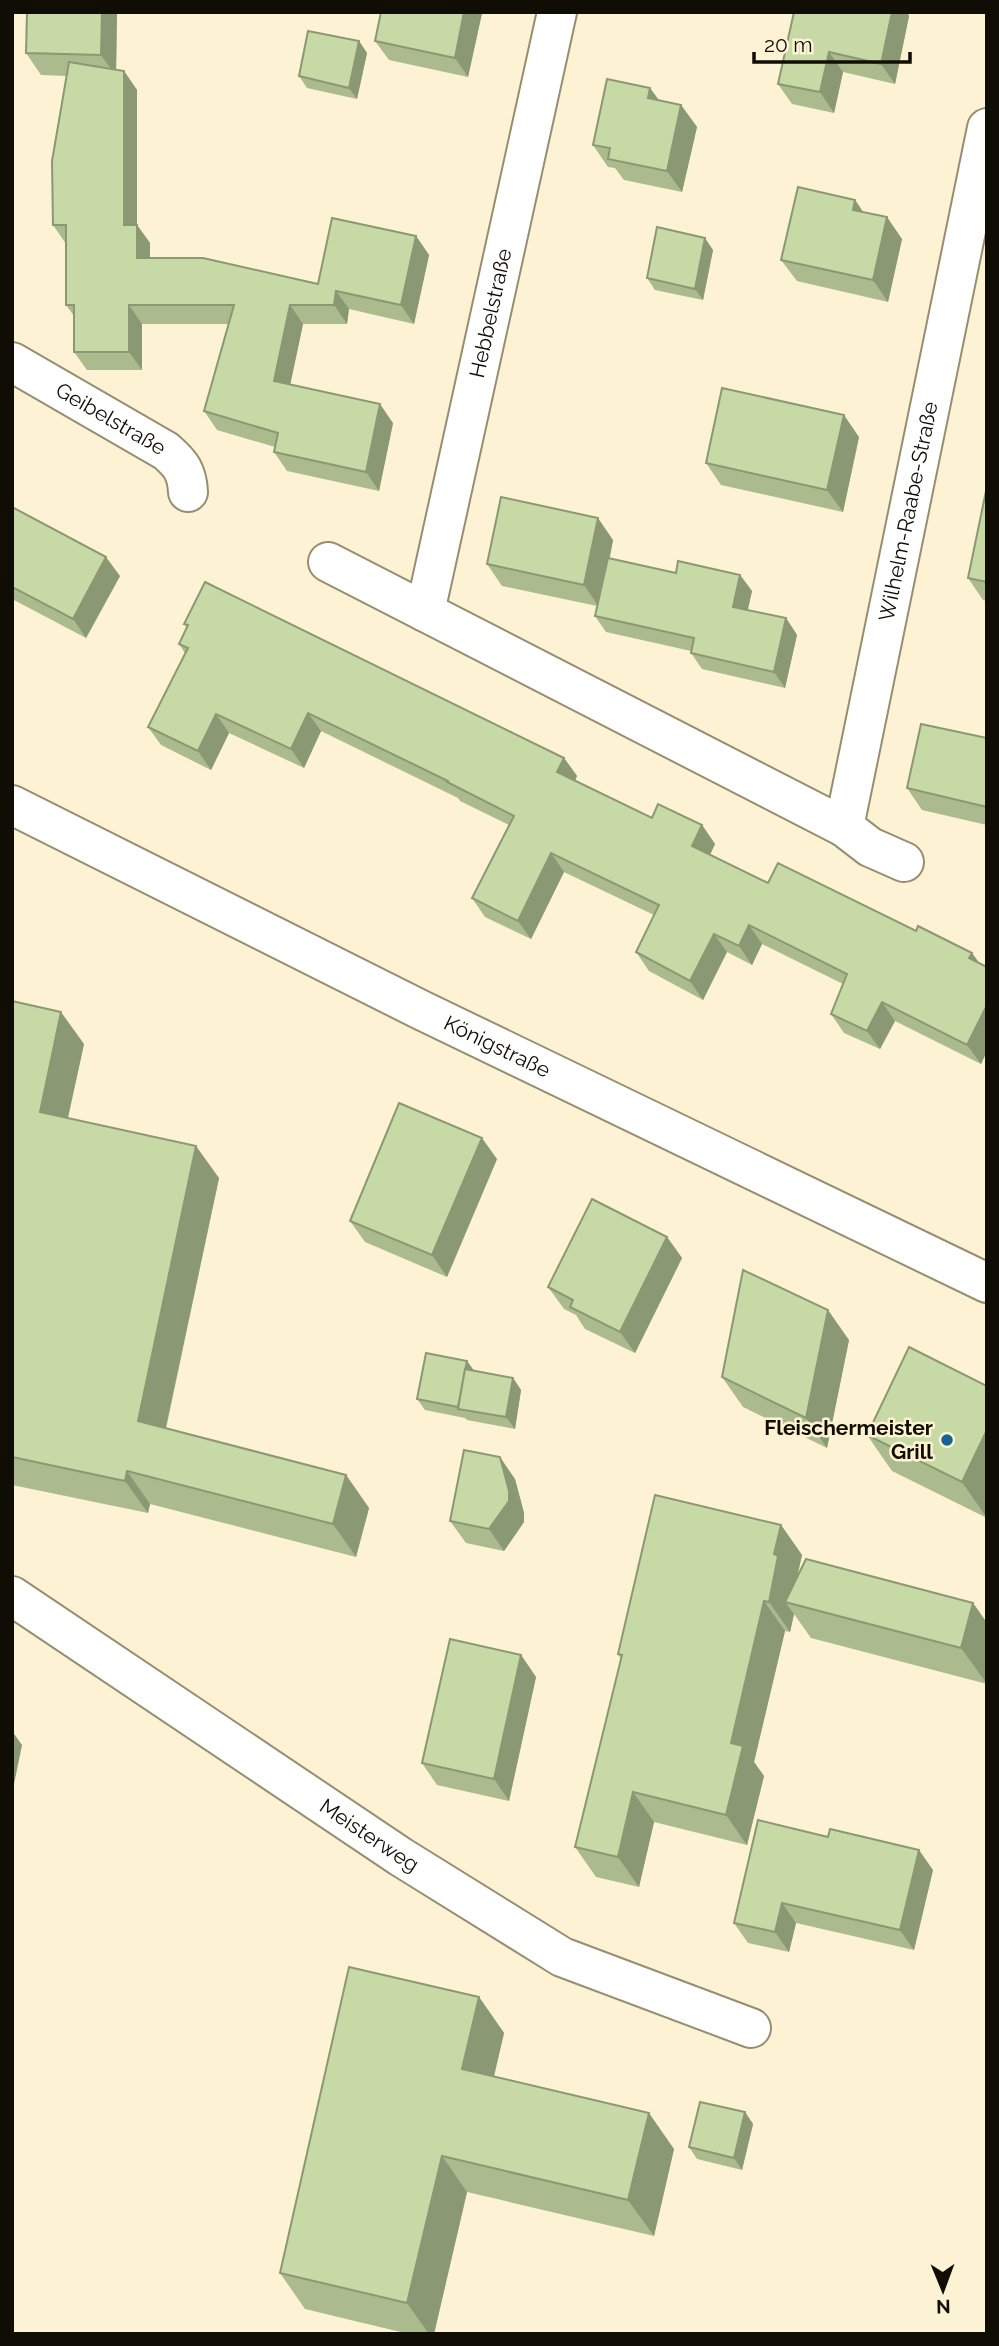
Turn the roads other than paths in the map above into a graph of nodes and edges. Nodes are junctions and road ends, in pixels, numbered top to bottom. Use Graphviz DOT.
graph roads {
  1 [pos="557,12"];
  2 [pos="987,128"];
  3 [pos="12,362"];
  4 [pos="188,492"];
  5 [pos="328,562"];
  6 [pos="425,612"];
  7 [pos="12,805"];
  8 [pos="844,827"];
  9 [pos="904,862"];
  10 [pos="987,1283"];
  11 [pos="12,1596"];
  12 [pos="751,2028"];
  1 -- 6 [label="street, Hebbelstraße"];
  2 -- 8 [label="street, Wilhelm-Raabe-Straße"];
  3 -- 4 [label="street, Geibelstraße"];
  5 -- 6 [label="street"];
  6 -- 8 [label="street"];
  7 -- 10 [label="street, Königstraße"];
  8 -- 9 [label="street"];
  11 -- 12 [label="street, Meisterweg"];
}
